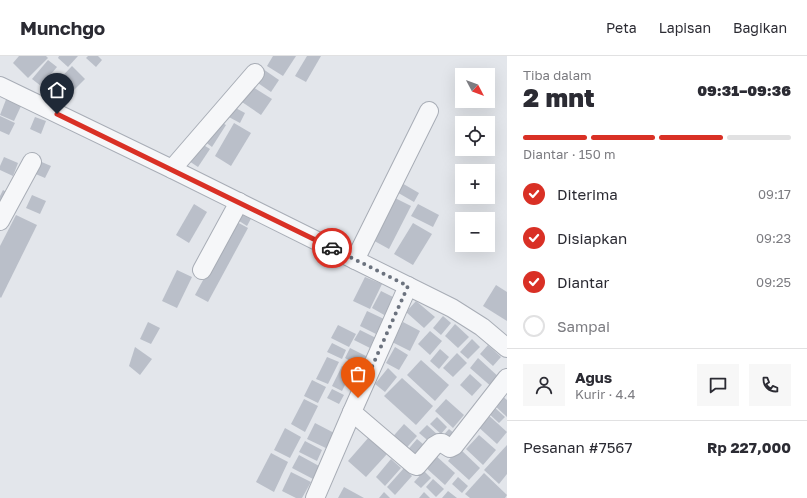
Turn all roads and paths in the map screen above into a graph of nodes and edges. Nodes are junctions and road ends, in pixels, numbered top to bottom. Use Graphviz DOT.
graph roads {
  1 [pos="255,73"];
  2 [pos="0,86"];
  3 [pos="429,111"];
  4 [pos="32,162"];
  5 [pos="172,169"];
  6 [pos="239,202"];
  7 [pos="0,221"];
  8 [pos="355,260"];
  9 [pos="202,270"];
  10 [pos="408,286"];
  11 [pos="507,348"];
  12 [pos="507,378"];
  13 [pos="352,412"];
  14 [pos="315,498"];
  1 -- 5 [label="street"];
  2 -- 5 [label="street"];
  3 -- 8 [label="street"];
  4 -- 7 [label="street"];
  5 -- 6 [label="street"];
  6 -- 8 [label="street"];
  6 -- 9 [label="street"];
  8 -- 10 [label="street"];
  10 -- 11 [label="street"];
  10 -- 13 [label="street"];
  12 -- 13 [label="street"];
  13 -- 14 [label="street"];
}
